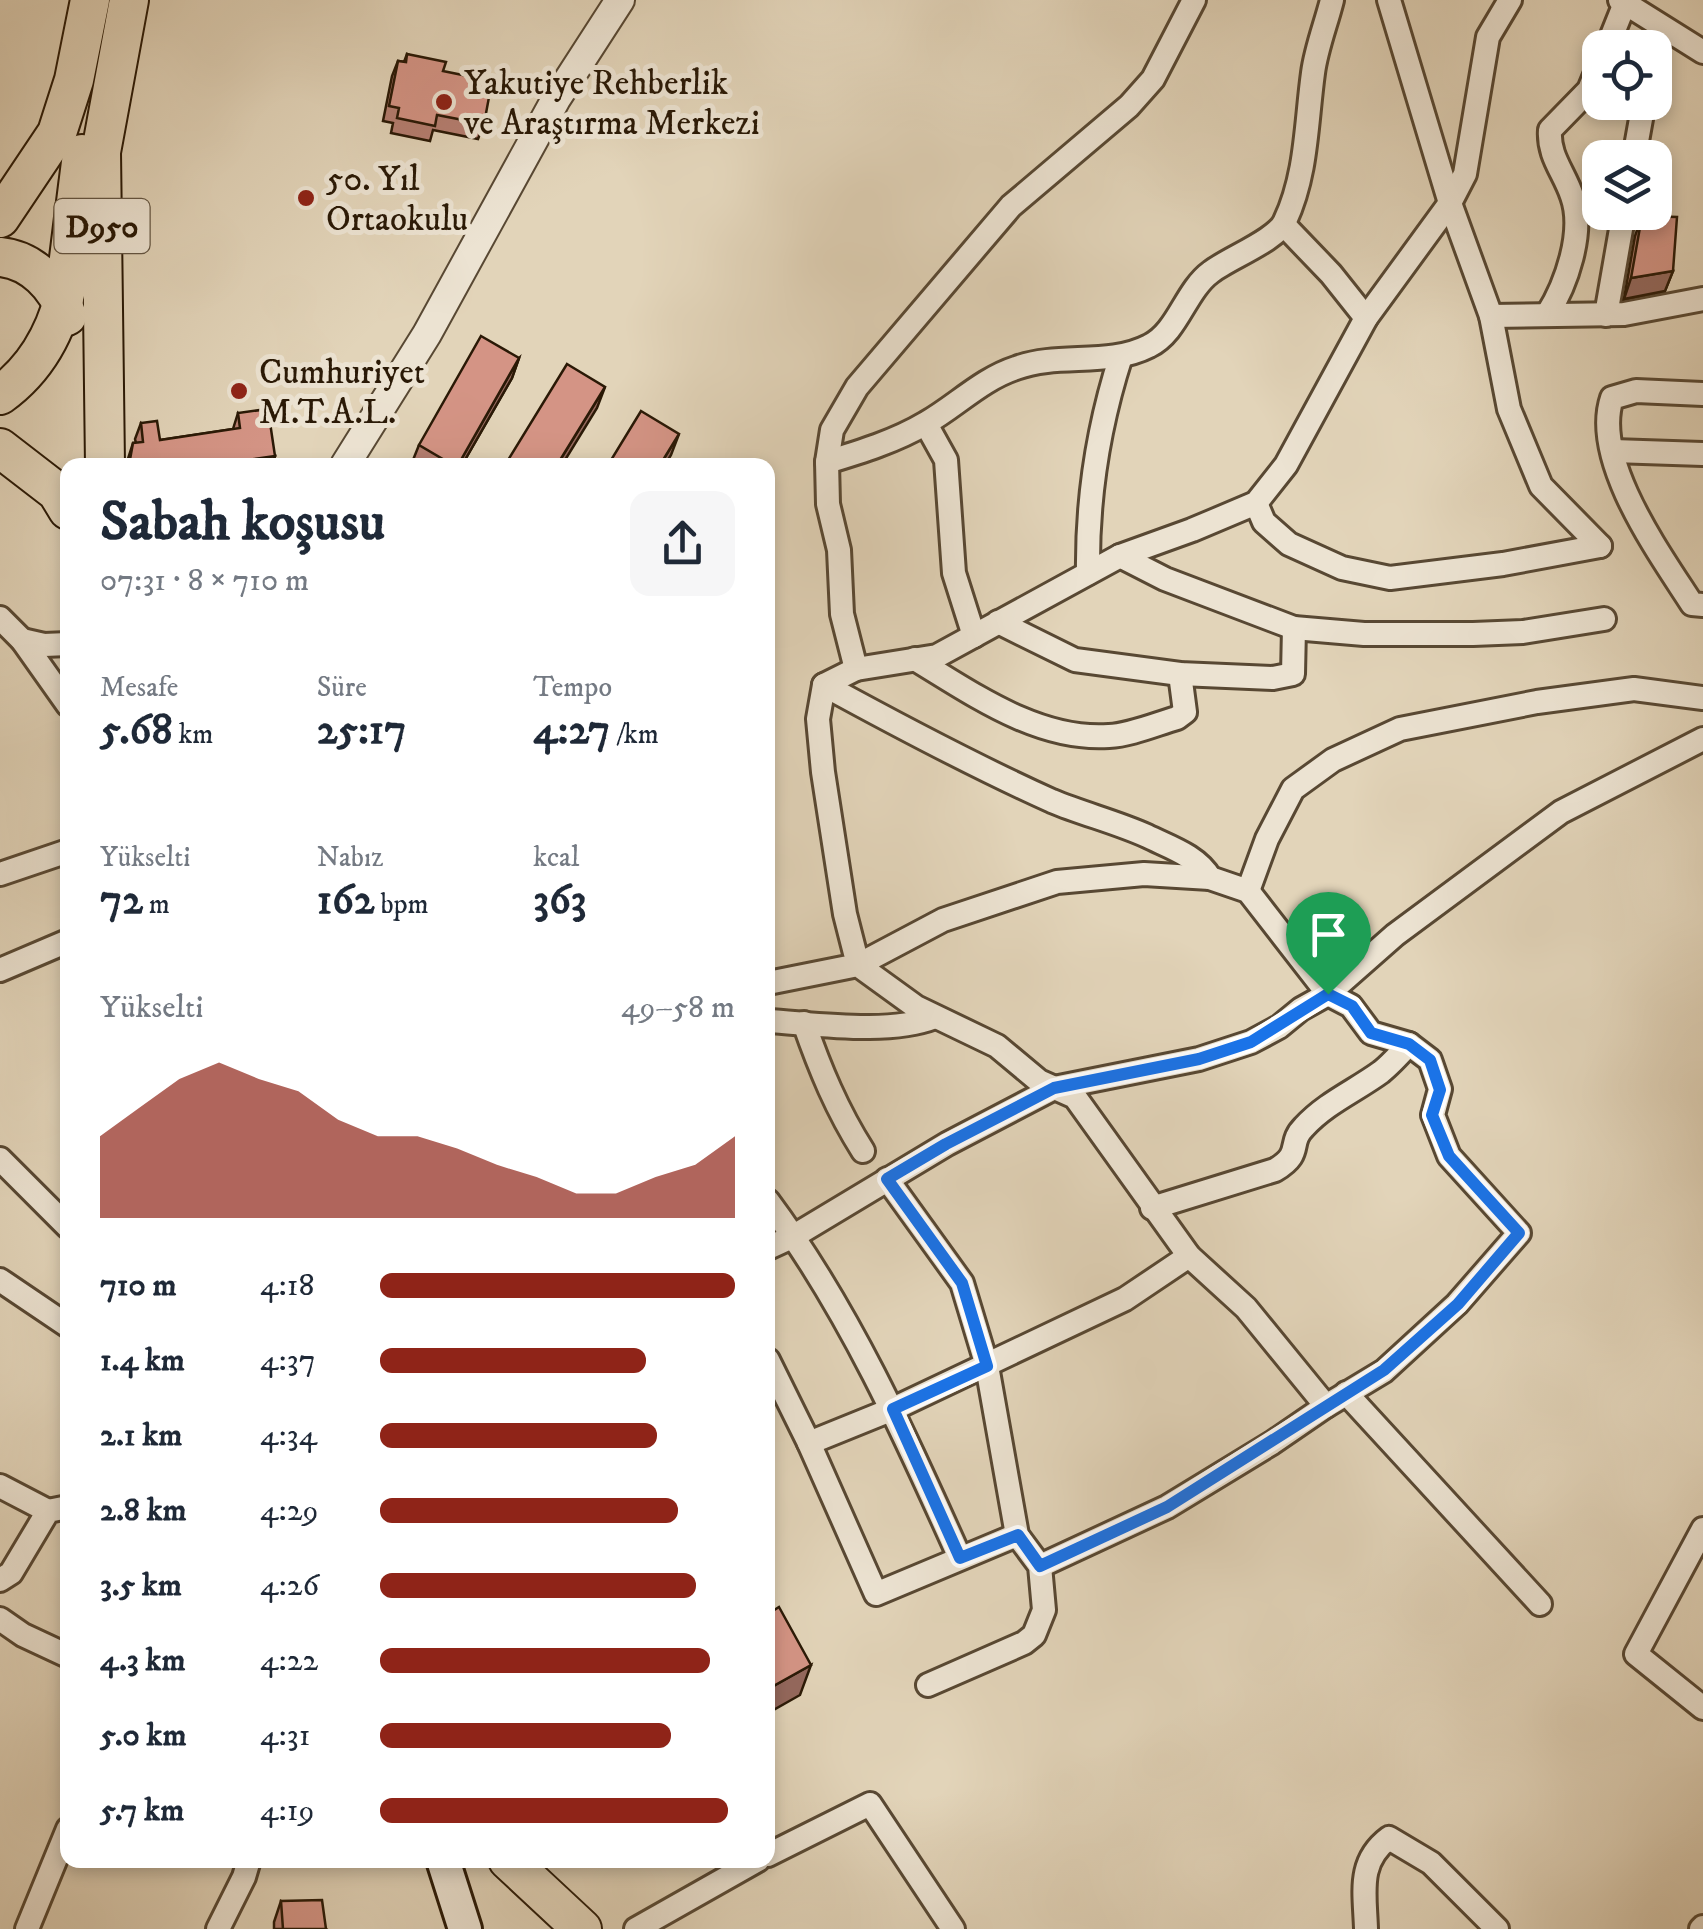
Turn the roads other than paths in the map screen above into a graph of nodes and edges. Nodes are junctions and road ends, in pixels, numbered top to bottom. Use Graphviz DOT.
graph roads {
  1 [pos="90,0"];
  2 [pos="111,0"];
  3 [pos="129,0"];
  4 [pos="620,0"];
  5 [pos="1194,0"];
  6 [pos="1332,0"];
  7 [pos="1389,0"];
  8 [pos="1510,0"];
  9 [pos="1623,2"];
  10 [pos="1613,30"];
  11 [pos="1650,30"];
  12 [pos="1672,41"];
  13 [pos="1703,52"];
  14 [pos="1582,97"];
  15 [pos="102,152"];
  16 [pos="1450,203"];
  17 [pos="0,218"];
  18 [pos="1284,225"];
  19 [pos="1621,230"];
  20 [pos="0,257"];
  21 [pos="1703,299"];
  22 [pos="63,306"];
  23 [pos="1606,314"];
  24 [pos="1490,316"];
  25 [pos="1547,316"];
  26 [pos="1366,318"];
  27 [pos="1121,356"];
  28 [pos="1703,394"];
  29 [pos="0,395"];
  30 [pos="926,424"];
  31 [pos="0,448"];
  32 [pos="1613,450"];
  33 [pos="1703,454"];
  34 [pos="105,458"];
  35 [pos="105,458"];
  36 [pos="349,458"];
  37 [pos="827,462"];
  38 [pos="60,498"];
  39 [pos="1256,502"];
  40 [pos="1120,556"];
  41 [pos="1088,573"];
  42 [pos="1699,611"];
  43 [pos="0,618"];
  44 [pos="1604,620"];
  45 [pos="998,622"];
  46 [pos="1294,628"];
  47 [pos="974,636"];
  48 [pos="22,640"];
  49 [pos="60,644"];
  50 [pos="915,660"];
  51 [pos="856,669"];
  52 [pos="1180,674"];
  53 [pos="824,685"];
  54 [pos="60,694"];
  55 [pos="1703,698"];
  56 [pos="1703,740"];
  57 [pos="60,854"];
  58 [pos="0,874"];
  59 [pos="1210,878"];
  60 [pos="1248,892"];
  61 [pos="60,944"];
  62 [pos="858,964"];
  63 [pos="0,970"];
  64 [pos="775,982"];
  65 [pos="1328,994"];
  66 [pos="935,1017"];
  67 [pos="775,1022"];
  68 [pos="804,1024"];
  69 [pos="1409,1044"];
  70 [pos="1054,1088"];
  71 [pos="863,1150"];
  72 [pos="0,1158"];
  73 [pos="887,1179"];
  74 [pos="1152,1208"];
  75 [pos="775,1210"];
  76 [pos="60,1219"];
  77 [pos="794,1236"];
  78 [pos="775,1245"];
  79 [pos="1189,1256"];
  80 [pos="0,1280"];
  81 [pos="60,1321"];
  82 [pos="987,1366"];
  83 [pos="775,1374"];
  84 [pos="1346,1393"];
  85 [pos="1326,1406"];
  86 [pos="893,1409"];
  87 [pos="809,1443"];
  88 [pos="0,1486"];
  89 [pos="58,1509"];
  90 [pos="1703,1529"];
  91 [pos="1018,1535"];
  92 [pos="960,1558"];
  93 [pos="1040,1566"];
  94 [pos="0,1580"];
  95 [pos="1540,1604"];
  96 [pos="0,1618"];
  97 [pos="60,1652"];
  98 [pos="928,1685"];
  99 [pos="1703,1708"];
  100 [pos="60,1849"];
  101 [pos="775,1852"];
  102 [pos="247,1868"];
  103 [pos="446,1868"];
  104 [pos="485,1868"];
  105 [pos="517,1868"];
  106 [pos="744,1868"];
  107 [pos="27,1929"];
  108 [pos="218,1929"];
  109 [pos="465,1929"];
  110 [pos="547,1929"];
  111 [pos="582,1929"];
  112 [pos="636,1929"];
  113 [pos="953,1929"];
  114 [pos="1366,1929"];
  115 [pos="1496,1929"];
  1 -- 17 [label="highway, D950"];
  2 -- 22 [label="highway"];
  3 -- 15 [label="highway, D950"];
  4 -- 36 [label="street"];
  5 -- 37 [label="street"];
  6 -- 18 [label="street"];
  7 -- 16 [label="street"];
  8 -- 16 [label="street"];
  9 -- 10 [label="street"];
  9 -- 11 [label="street"];
  12 -- 13 [label="street"];
  14 -- 25 [label="street"];
  15 -- 22 [label="highway"];
  15 -- 35 [label="highway, D950"];
  16 -- 24 [label="street"];
  16 -- 26 [label="street"];
  18 -- 26 [label="street"];
  18 -- 27 [label="street"];
  19 -- 23 [label="street"];
  20 -- 22 [label="highway"];
  21 -- 23 [label="street"];
  22 -- 29 [label="highway"];
  22 -- 34 [label="highway"];
  23 -- 25 [label="street"];
  24 -- 25 [label="street"];
  24 -- 39 [label="street"];
  26 -- 39 [label="street"];
  27 -- 30 [label="street"];
  27 -- 41 [label="street"];
  28 -- 32 [label="street"];
  30 -- 37 [label="street"];
  30 -- 47 [label="street"];
  31 -- 38 [label="highway"];
  32 -- 33 [label="street"];
  32 -- 42 [label="street"];
  37 -- 51 [label="street"];
  39 -- 40 [label="street"];
  40 -- 41 [label="street"];
  40 -- 46 [label="street"];
  41 -- 45 [label="street"];
  43 -- 48 [label="street"];
  44 -- 46 [label="street"];
  45 -- 47 [label="street"];
  45 -- 52 [label="street"];
  46 -- 52 [label="street"];
  47 -- 50 [label="street"];
  48 -- 49 [label="street"];
  48 -- 54 [label="street"];
  50 -- 51 [label="street"];
  50 -- 52 [label="street"];
  51 -- 53 [label="street"];
  53 -- 59 [label="street"];
  53 -- 62 [label="street"];
  55 -- 60 [label="street"];
  56 -- 65 [label="street"];
  57 -- 58 [label="street"];
  59 -- 60 [label="street"];
  59 -- 62 [label="street"];
  60 -- 65 [label="street"];
  61 -- 63 [label="street"];
  62 -- 64 [label="street"];
  62 -- 66 [label="street"];
  65 -- 69 [label="street"];
  65 -- 70 [label="street"];
  66 -- 68 [label="street"];
  66 -- 70 [label="street"];
  67 -- 68 [label="street"];
  68 -- 71 [label="street"];
  69 -- 74 [label="street"];
  69 -- 84 [label="street"];
  70 -- 73 [label="street"];
  70 -- 74 [label="street"];
  72 -- 76 [label="street"];
  73 -- 77 [label="street"];
  73 -- 82 [label="street"];
  74 -- 79 [label="street"];
  75 -- 77 [label="street"];
  77 -- 78 [label="street"];
  77 -- 86 [label="street"];
  79 -- 82 [label="street"];
  79 -- 85 [label="street"];
  80 -- 81 [label="street"];
  82 -- 86 [label="street"];
  82 -- 91 [label="street"];
  83 -- 87 [label="street"];
  84 -- 85 [label="street"];
  84 -- 95 [label="street"];
  85 -- 93 [label="street"];
  86 -- 87 [label="street"];
  86 -- 92 [label="street"];
  87 -- 92 [label="street"];
  88 -- 89 [label="street"];
  89 -- 94 [label="street"];
  90 -- 99 [label="street"];
  91 -- 92 [label="street"];
  91 -- 93 [label="street"];
  93 -- 98 [label="street"];
  96 -- 97 [label="street"];
  100 -- 107 [label="street"];
  101 -- 113 [label="street"];
  102 -- 108 [label="street"];
  103 -- 109 [label="main road"];
  104 -- 110 [label="highway"];
  105 -- 111 [label="highway"];
  106 -- 112 [label="street"];
  114 -- 115 [label="street"];
}
